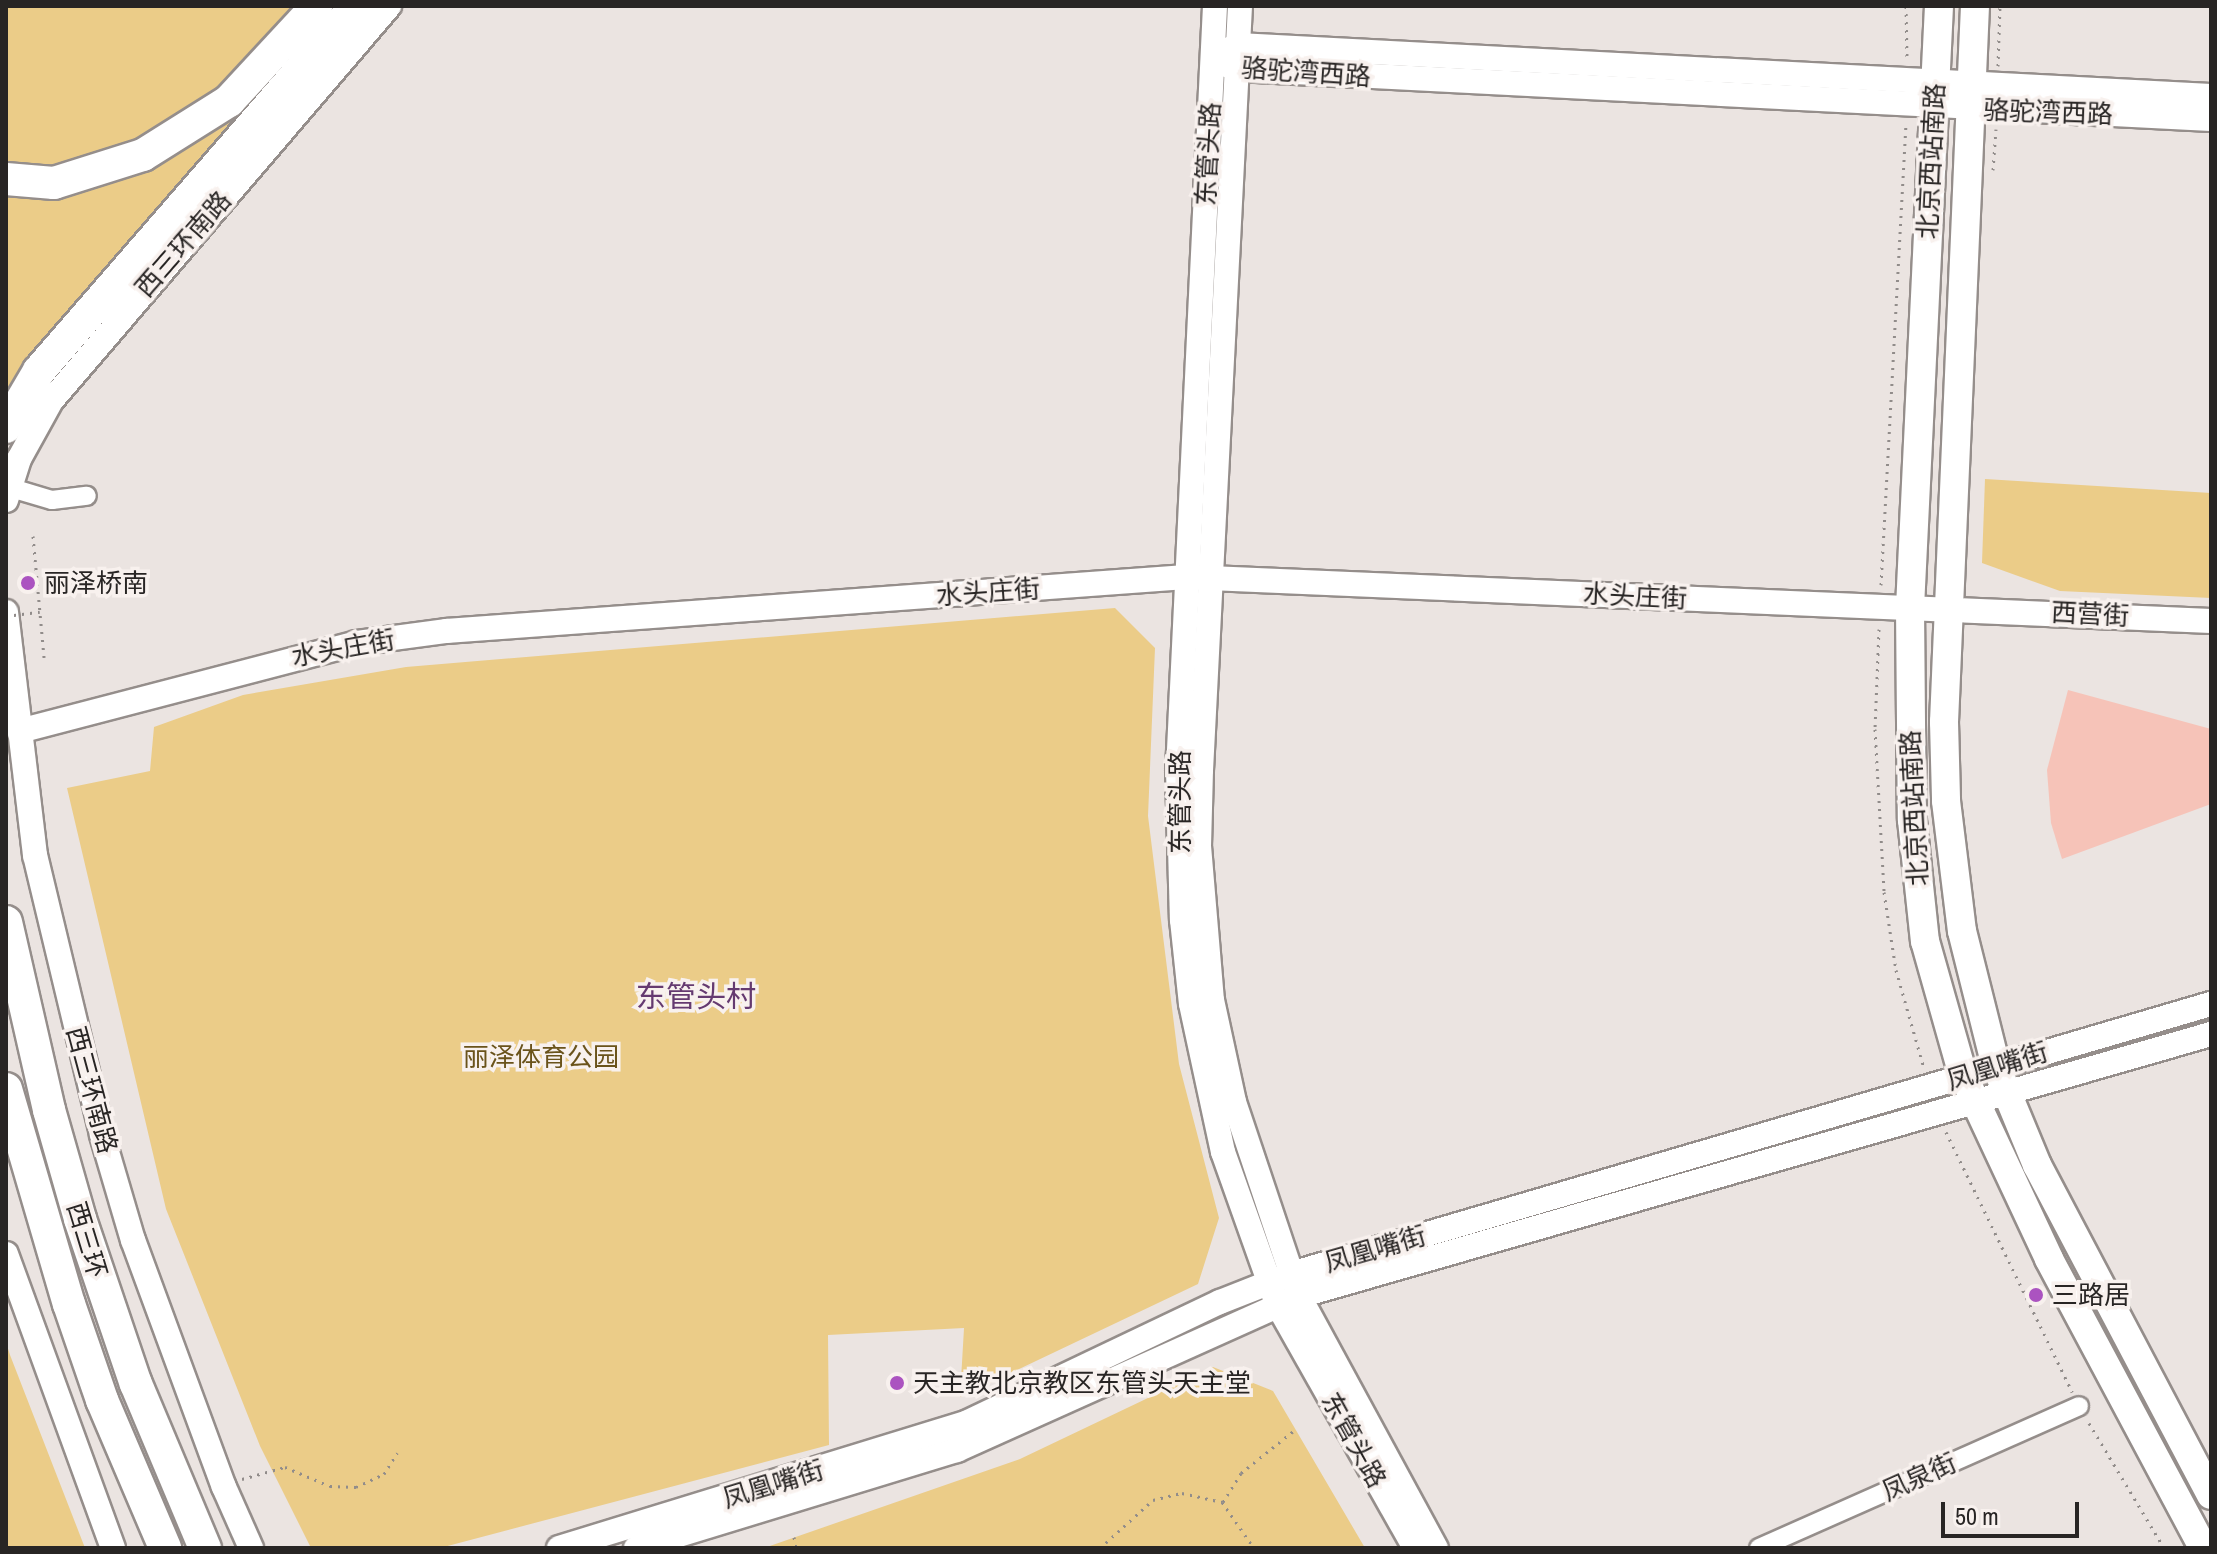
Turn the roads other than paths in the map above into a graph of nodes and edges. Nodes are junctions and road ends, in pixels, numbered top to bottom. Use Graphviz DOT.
graph roads {
  1 [pos="317,6"];
  2 [pos="356,6"];
  3 [pos="389,6"];
  4 [pos="1215,6"];
  5 [pos="1240,6"];
  6 [pos="1939,6"];
  7 [pos="1975,6"];
  8 [pos="1237,57"];
  9 [pos="1212,59"];
  10 [pos="1935,94"];
  11 [pos="1984,96"];
  12 [pos="2211,96"];
  13 [pos="2211,119"];
  14 [pos="6,179"];
  15 [pos="6,427"];
  16 [pos="7,494"];
  17 [pos="87,496"];
  18 [pos="1186,577"];
  19 [pos="1211,577"];
  20 [pos="1910,607"];
  21 [pos="1958,607"];
  22 [pos="6,614"];
  23 [pos="2211,621"];
  24 [pos="19,731"];
  25 [pos="6,922"];
  26 [pos="2211,1004"];
  27 [pos="2211,1034"];
  28 [pos="1996,1066"];
  29 [pos="1963,1075"];
  30 [pos="6,1089"];
  31 [pos="2005,1093"];
  32 [pos="1977,1101"];
  33 [pos="6,1254"];
  34 [pos="1284,1289"];
  35 [pos="2079,1406"];
  36 [pos="2211,1495"];
  37 [pos="113,1548"];
  38 [pos="165,1548"];
  39 [pos="205,1548"];
  40 [pos="251,1548"];
  41 [pos="559,1548"];
  42 [pos="636,1548"];
  43 [pos="1415,1548"];
  44 [pos="1436,1548"];
  45 [pos="1759,1548"];
  46 [pos="2203,1548"];
  1 -- 14 [label="highway"];
  2 -- 15 [label="highway"];
  3 -- 16 [label="street, 西三环南路"];
  4 -- 9 [label="street, 东管头路"];
  5 -- 8 [label="street, 东管头路"];
  6 -- 10 [label="main road, 北京西站南路"];
  7 -- 11 [label="main road, 北京西站南路"];
  8 -- 9 [label="street, 骆驼湾西路"];
  8 -- 10 [label="street, 骆驼湾西路"];
  8 -- 19 [label="street, 东管头路"];
  9 -- 18 [label="street, 东管头路"];
  10 -- 11 [label="street, 骆驼湾西路"];
  10 -- 20 [label="main road, 北京西站南路"];
  11 -- 12 [label="street, 骆驼湾西路"];
  11 -- 13 [label="street, 骆驼湾西路"];
  11 -- 21 [label="main road, 北京西站南路"];
  16 -- 17 [label="street"];
  18 -- 19 [label="street, 水头庄街"];
  18 -- 24 [label="street, 水头庄街"];
  18 -- 34 [label="street, 东管头路"];
  19 -- 20 [label="street, 水头庄街"];
  19 -- 34 [label="street, 东管头路"];
  20 -- 21 [label="street, 水头庄街"];
  20 -- 29 [label="main road, 北京西站南路"];
  21 -- 23 [label="street, 西营街"];
  21 -- 28 [label="main road, 北京西站南路"];
  22 -- 24 [label="street, 西三环南路"];
  24 -- 40 [label="street, 西三环南路"];
  25 -- 39 [label="highway, 西三环"];
  26 -- 28 [label="street, 凤凰嘴街"];
  27 -- 31 [label="street, 凤凰嘴街"];
  28 -- 29 [label="street, 凤凰嘴街"];
  28 -- 31 [label="main road, 北京西站南路"];
  29 -- 32 [label="main road, 北京西站南路"];
  29 -- 34 [label="street, 凤凰嘴街"];
  30 -- 38 [label="highway, 西三环"];
  31 -- 32 [label="street, 凤凰嘴街"];
  31 -- 36 [label="main road, 北京西站南路"];
  32 -- 34 [label="street, 凤凰嘴街"];
  32 -- 46 [label="main road, 北京西站南路"];
  33 -- 37 [label="street"];
  34 -- 41 [label="street, 凤凰嘴街"];
  34 -- 42 [label="street, 凤凰嘴街"];
  34 -- 43 [label="street, 东管头路"];
  34 -- 44 [label="street, 东管头路"];
  35 -- 45 [label="street, 凤泉街"];
}
